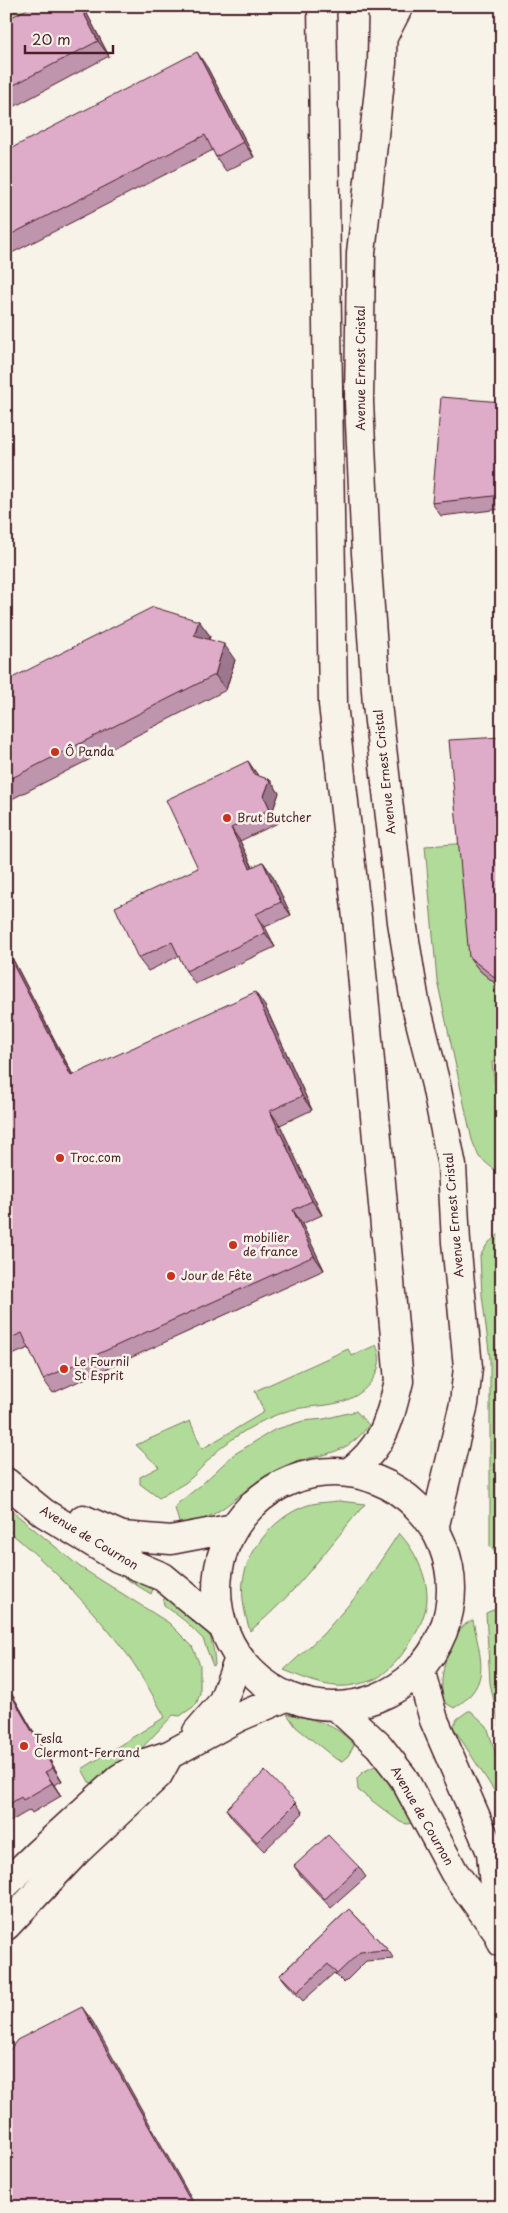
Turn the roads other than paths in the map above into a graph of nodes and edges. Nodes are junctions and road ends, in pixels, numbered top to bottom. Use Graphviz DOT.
graph roads {
  1 [pos="322,6"];
  2 [pos="383,6"];
  3 [pos="399,6"];
  4 [pos="384,35"];
  5 [pos="6,1465"];
  6 [pos="348,1473"];
  7 [pos="6,1482"];
  8 [pos="234,1528"];
  9 [pos="434,1529"];
  10 [pos="221,1625"];
  11 [pos="239,1659"];
  12 [pos="420,1669"];
  13 [pos="286,1696"];
  14 [pos="338,1707"];
  15 [pos="178,1749"];
  16 [pos="6,1884"];
  17 [pos="6,1926"];
  18 [pos="500,1938"];
  1 -- 6 [label="main road"];
  2 -- 4 [label="main road, Avenue Ernest Cristal"];
  3 -- 4 [label="main road"];
  4 -- 9 [label="main road, Avenue Ernest Cristal"];
  5 -- 8 [label="main road, Avenue de Cournon"];
  6 -- 8 [label="main road"];
  6 -- 9 [label="main road"];
  7 -- 10 [label="main road, Avenue de Cournon"];
  8 -- 10 [label="main road"];
  9 -- 12 [label="main road"];
  10 -- 11 [label="main road"];
  11 -- 13 [label="main road"];
  11 -- 15 [label="main road"];
  12 -- 14 [label="main road"];
  12 -- 18 [label="main road, Avenue de Cournon"];
  13 -- 14 [label="main road"];
  13 -- 15 [label="main road"];
  14 -- 18 [label="main road, Avenue de Cournon"];
  15 -- 16 [label="main road"];
  15 -- 17 [label="main road"];
}
